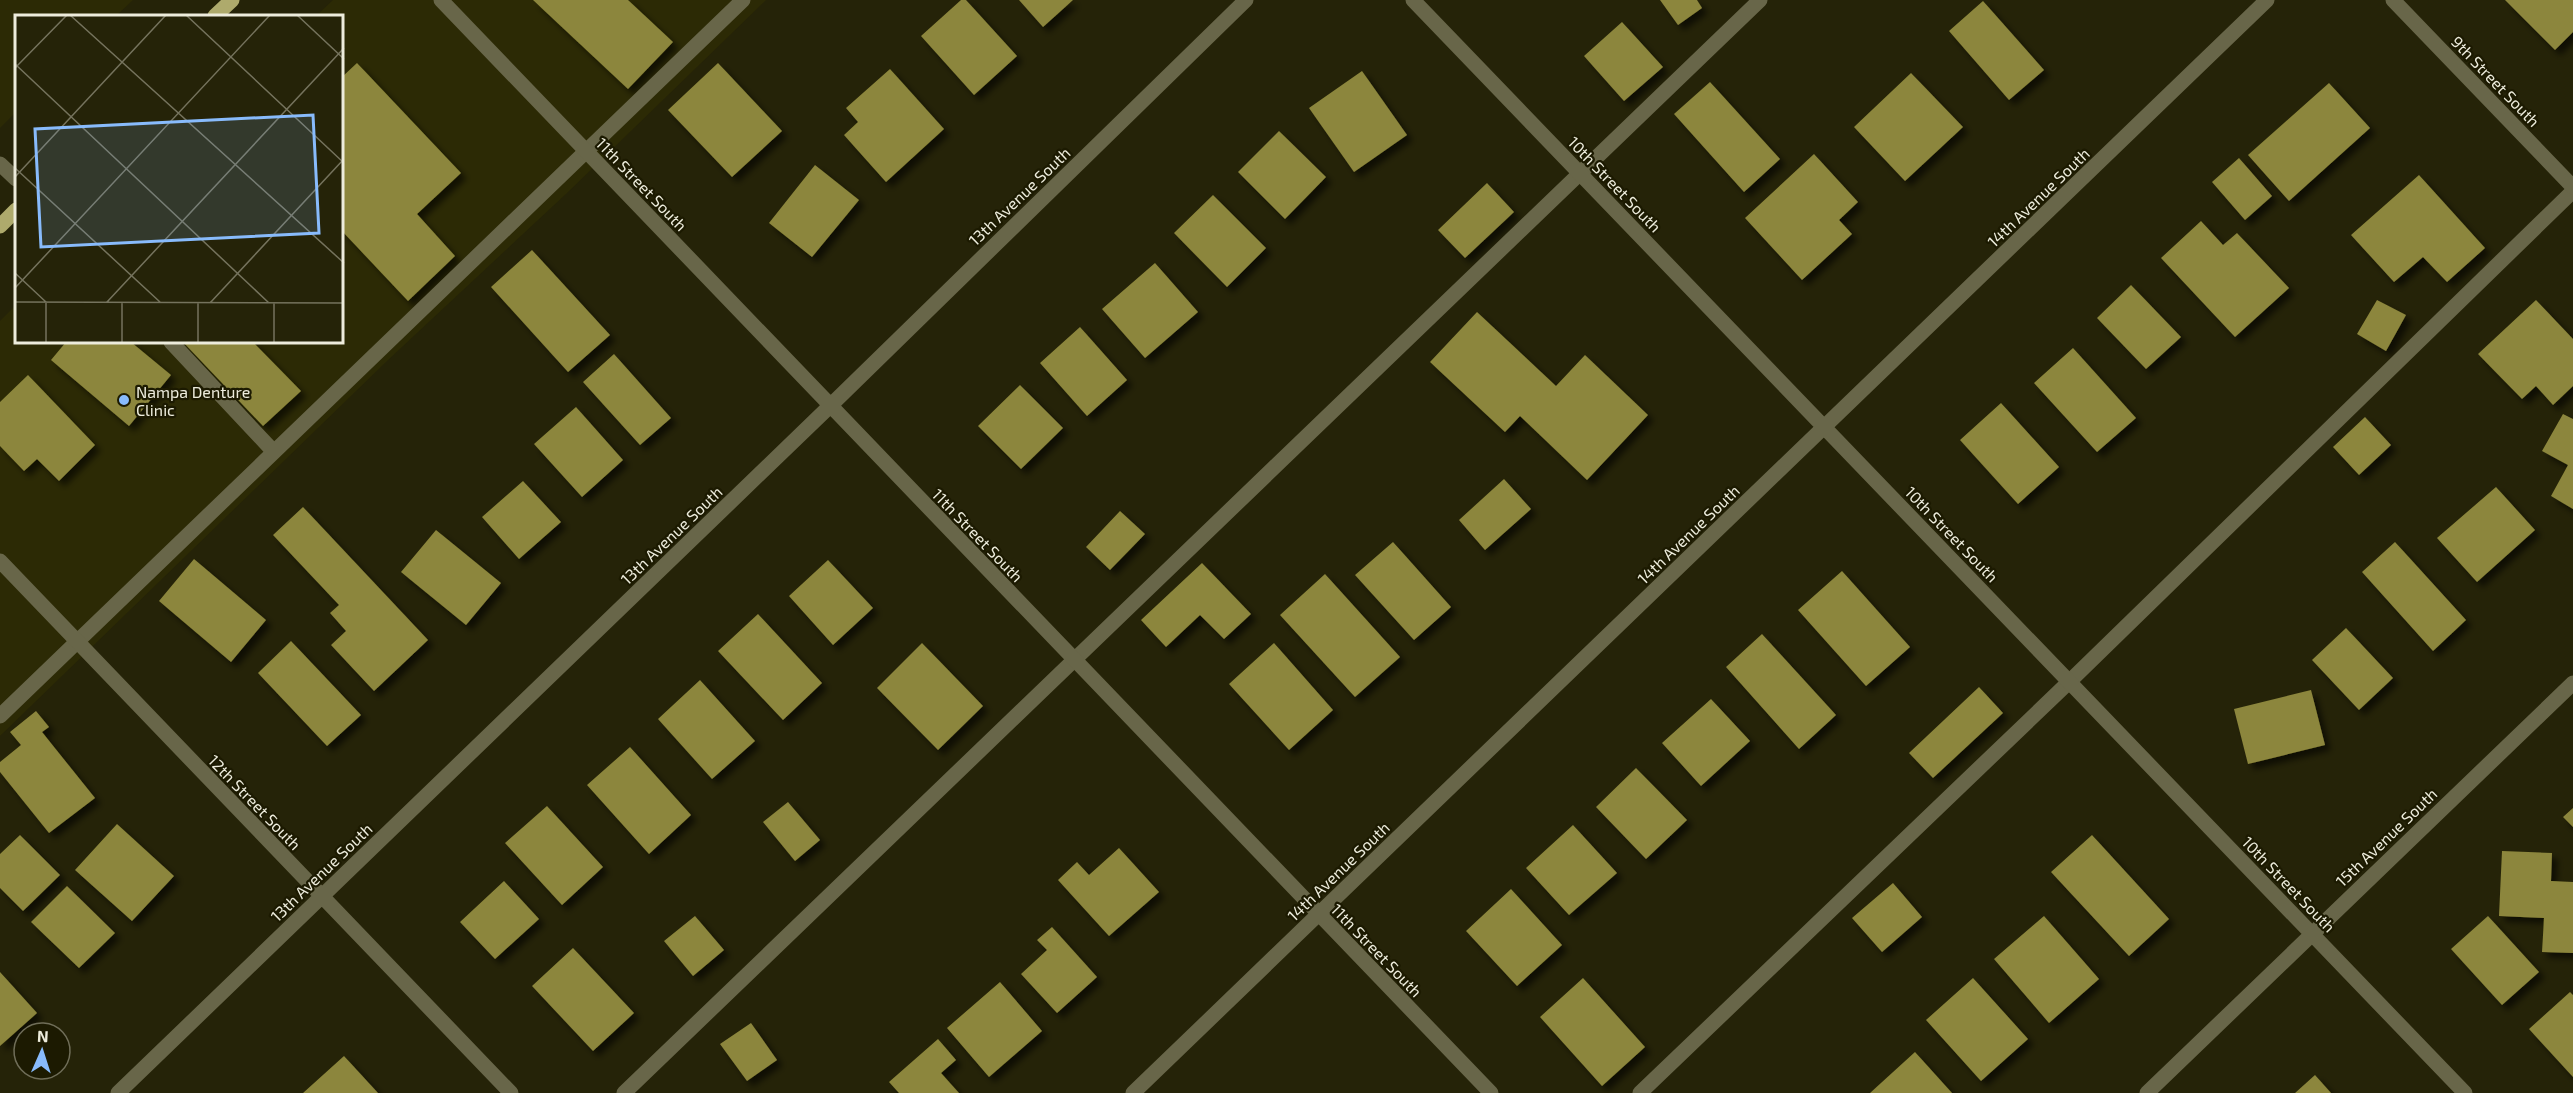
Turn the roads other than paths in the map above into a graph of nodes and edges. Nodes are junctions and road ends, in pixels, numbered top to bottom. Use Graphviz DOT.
graph roads {
  1 [pos="232,0"];
  2 [pos="441,0"];
  3 [pos="743,0"];
  4 [pos="1246,0"];
  5 [pos="1413,0"];
  6 [pos="1760,0"];
  7 [pos="2267,0"];
  8 [pos="2393,0"];
  9 [pos="216,15"];
  10 [pos="586,152"];
  11 [pos="0,164"];
  12 [pos="1580,173"];
  13 [pos="15,178"];
  14 [pos="2573,189"];
  15 [pos="15,211"];
  16 [pos="0,226"];
  17 [pos="173,344"];
  18 [pos="830,406"];
  19 [pos="1825,428"];
  20 [pos="274,452"];
  21 [pos="0,561"];
  22 [pos="77,642"];
  23 [pos="1074,661"];
  24 [pos="2069,682"];
  25 [pos="2573,683"];
  26 [pos="0,716"];
  27 [pos="321,897"];
  28 [pos="1318,915"];
  29 [pos="2311,933"];
  30 [pos="118,1093"];
  31 [pos="510,1093"];
  32 [pos="624,1093"];
  33 [pos="1133,1093"];
  34 [pos="1491,1093"];
  35 [pos="1640,1093"];
  36 [pos="2147,1093"];
  37 [pos="2465,1093"];
  1 -- 9 [label="main road"];
  2 -- 10 [label="street, 11th Street South"];
  3 -- 10 [label="street"];
  4 -- 18 [label="street, 13th Avenue South"];
  5 -- 12 [label="street, 10th Street South"];
  6 -- 12 [label="street"];
  7 -- 19 [label="street, 14th Avenue South"];
  8 -- 14 [label="street, 9th Street South"];
  10 -- 18 [label="street, 11th Street South"];
  10 -- 20 [label="street"];
  11 -- 13 [label="street"];
  12 -- 19 [label="street, 10th Street South"];
  12 -- 23 [label="street"];
  14 -- 24 [label="street"];
  15 -- 16 [label="main road"];
  17 -- 20 [label="street"];
  18 -- 23 [label="street, 11th Street South"];
  18 -- 27 [label="street, 13th Avenue South"];
  19 -- 24 [label="street, 10th Street South"];
  19 -- 28 [label="street, 14th Avenue South"];
  20 -- 22 [label="street"];
  21 -- 22 [label="street, 12th Street South"];
  22 -- 26 [label="street"];
  22 -- 27 [label="street, 12th Street South"];
  23 -- 28 [label="street, 11th Street South"];
  23 -- 32 [label="street"];
  24 -- 29 [label="street, 10th Street South"];
  24 -- 35 [label="street"];
  25 -- 29 [label="street, 15th Avenue South"];
  27 -- 30 [label="street, 13th Avenue South"];
  27 -- 31 [label="street, 12th Street South"];
  28 -- 33 [label="street, 14th Avenue South"];
  28 -- 34 [label="street, 11th Street South"];
  29 -- 36 [label="street, 15th Avenue South"];
  29 -- 37 [label="street, 10th Street South"];
}
